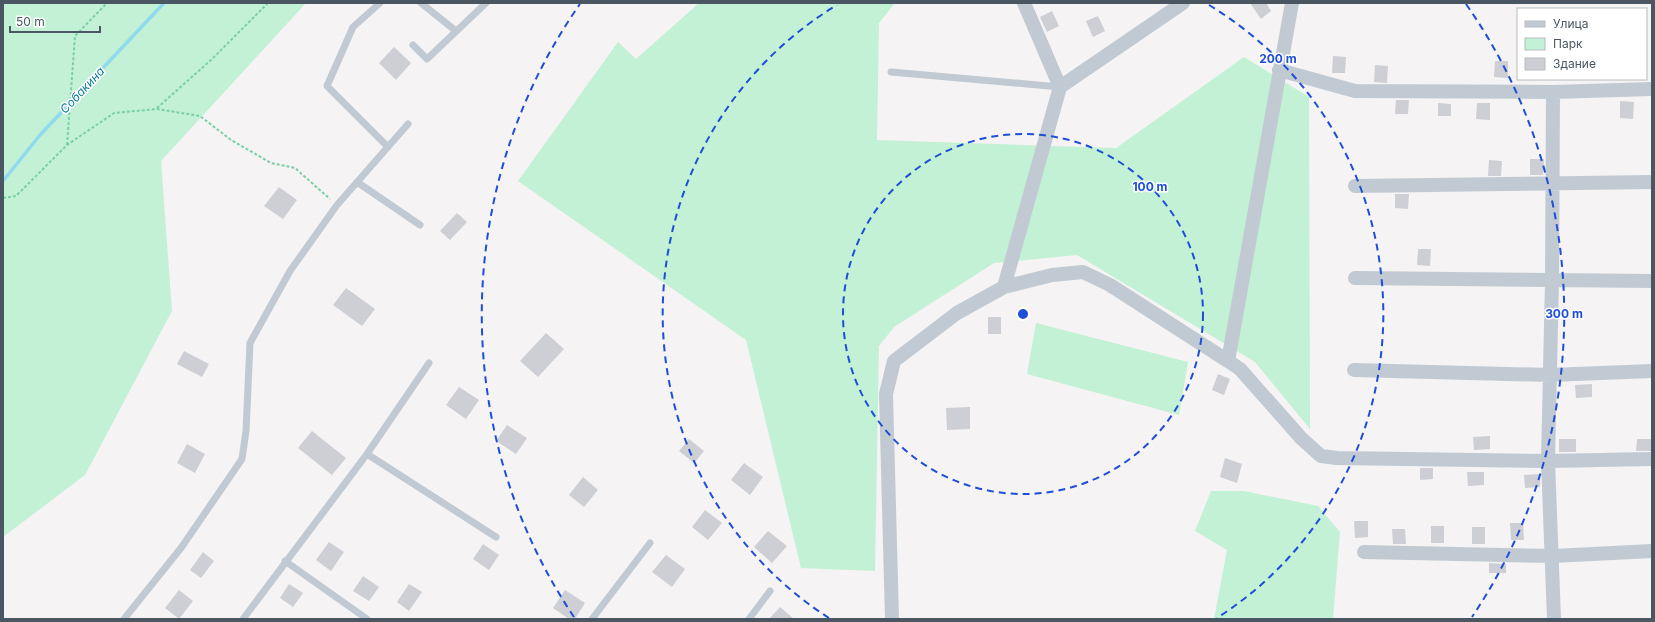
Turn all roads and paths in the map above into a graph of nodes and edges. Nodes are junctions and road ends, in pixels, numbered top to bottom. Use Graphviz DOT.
graph roads {
  1 [pos="107,3"];
  2 [pos="268,3"];
  3 [pos="380,3"];
  4 [pos="421,3"];
  5 [pos="486,3"];
  6 [pos="1024,3"];
  7 [pos="1183,3"];
  8 [pos="1292,3"];
  9 [pos="456,31"];
  10 [pos="413,45"];
  11 [pos="1279,70"];
  12 [pos="891,72"];
  13 [pos="1060,87"];
  14 [pos="1652,89"];
  15 [pos="1553,92"];
  16 [pos="157,109"];
  17 [pos="408,124"];
  18 [pos="67,145"];
  19 [pos="388,147"];
  20 [pos="357,182"];
  21 [pos="1652,182"];
  22 [pos="1553,184"];
  23 [pos="1355,186"];
  24 [pos="3,198"];
  25 [pos="337,205"];
  26 [pos="420,225"];
  27 [pos="1355,278"];
  28 [pos="1552,280"];
  29 [pos="1652,281"];
  30 [pos="1004,287"];
  31 [pos="1228,361"];
  32 [pos="429,363"];
  33 [pos="1354,370"];
  34 [pos="1652,372"];
  35 [pos="1550,375"];
  36 [pos="367,454"];
  37 [pos="1652,459"];
  38 [pos="1548,461"];
  39 [pos="496,537"];
  40 [pos="650,543"];
  41 [pos="1652,551"];
  42 [pos="1364,552"];
  43 [pos="1553,556"];
  44 [pos="285,561"];
  45 [pos="770,591"];
  46 [pos="124,619"];
  47 [pos="243,619"];
  48 [pos="367,619"];
  49 [pos="592,619"];
  50 [pos="749,619"];
  51 [pos="892,619"];
  52 [pos="1554,619"];
  1 -- 18 [label="path"];
  2 -- 16 [label="path"];
  3 -- 19 [label="lane"];
  4 -- 9 [label="lane"];
  5 -- 9 [label="lane"];
  6 -- 13 [label="street"];
  7 -- 13 [label="street"];
  8 -- 11 [label="street"];
  9 -- 10 [label="lane"];
  11 -- 15 [label="street"];
  11 -- 31 [label="street"];
  12 -- 13 [label="lane"];
  13 -- 30 [label="street"];
  14 -- 15 [label="street"];
  15 -- 22 [label="street"];
  16 -- 18 [label="path"];
  16 -- 25 [label="path"];
  17 -- 19 [label="lane"];
  18 -- 24 [label="path"];
  19 -- 20 [label="lane"];
  20 -- 25 [label="lane"];
  20 -- 26 [label="lane"];
  21 -- 22 [label="street"];
  22 -- 23 [label="street"];
  22 -- 28 [label="street"];
  25 -- 46 [label="lane"];
  27 -- 28 [label="street"];
  28 -- 29 [label="street"];
  28 -- 35 [label="street"];
  30 -- 31 [label="street"];
  30 -- 51 [label="street"];
  31 -- 38 [label="street"];
  32 -- 36 [label="lane"];
  33 -- 35 [label="street"];
  34 -- 35 [label="street"];
  35 -- 38 [label="street"];
  36 -- 39 [label="lane"];
  36 -- 44 [label="lane"];
  37 -- 38 [label="street"];
  38 -- 43 [label="street"];
  40 -- 49 [label="lane"];
  41 -- 43 [label="street"];
  42 -- 43 [label="street"];
  43 -- 52 [label="street"];
  44 -- 47 [label="lane"];
  44 -- 48 [label="lane"];
  45 -- 50 [label="lane"];
}
